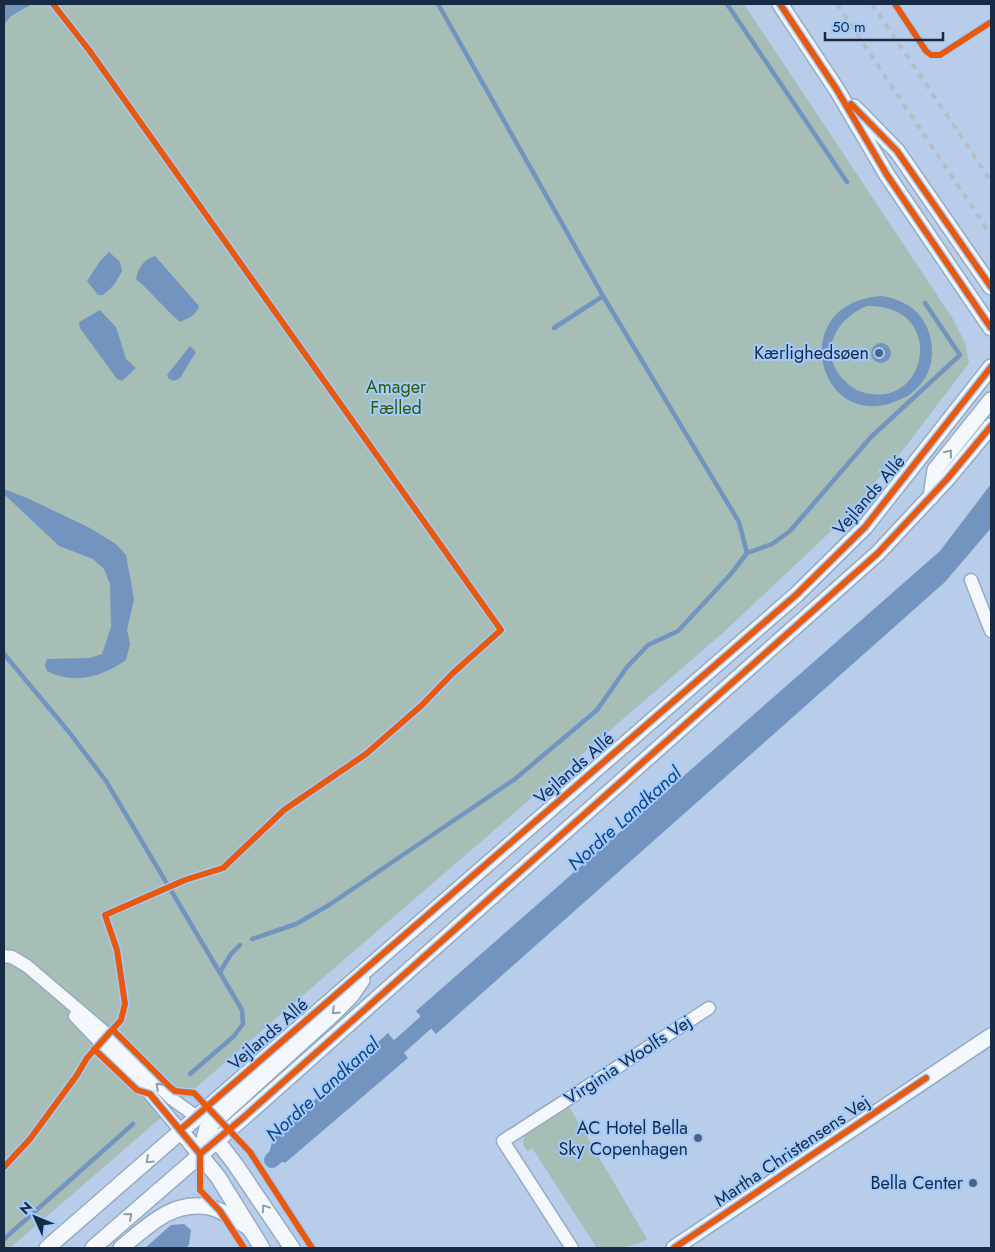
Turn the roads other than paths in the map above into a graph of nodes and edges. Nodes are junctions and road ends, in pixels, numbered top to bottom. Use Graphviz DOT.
graph roads {
  1 [pos="780,4"];
  2 [pos="837,90"];
  3 [pos="991,287"];
  4 [pos="991,328"];
  5 [pos="991,367"];
  6 [pos="991,400"];
  7 [pos="991,426"];
  8 [pos="931,497"];
  9 [pos="970,580"];
  10 [pos="991,632"];
  11 [pos="4,956"];
  12 [pos="376,960"];
  13 [pos="52,989"];
  14 [pos="709,1008"];
  15 [pos="991,1036"];
  16 [pos="197,1117"];
  17 [pos="180,1130"];
  18 [pos="212,1134"];
  19 [pos="200,1154"];
  20 [pos="248,1226"];
  21 [pos="47,1248"];
  22 [pos="93,1248"];
  23 [pos="121,1248"];
  24 [pos="262,1248"];
  25 [pos="292,1248"];
  26 [pos="572,1248"];
  27 [pos="674,1248"];
  1 -- 2 [label="street"];
  2 -- 3 [label="street"];
  2 -- 4 [label="street"];
  5 -- 12 [label="street, Vejlands Allé"];
  8 -- 6 [label="street, one-way"];
  7 -- 8 [label="street"];
  8 -- 18 [label="street"];
  9 -- 10 [label="street"];
  11 -- 13 [label="street"];
  12 -- 16 [label="street, Vejlands Allé"];
  12 -- 18 [label="street, one-way"];
  16 -- 13 [label="street, one-way"];
  13 -- 17 [label="street"];
  14 -- 26 [label="street, Virginia Woolfs Vej"];
  15 -- 27 [label="street, Martha Christensens Vej"];
  16 -- 17 [label="street, Vejlands Allé"];
  16 -- 18 [label="street"];
  17 -- 19 [label="street"];
  17 -- 21 [label="street, Vejlands Allé, one-way"];
  18 -- 19 [label="street"];
  25 -- 18 [label="street, one-way"];
  19 -- 20 [label="street"];
  22 -- 19 [label="street, one-way"];
  20 -- 23 [label="street"];
  20 -- 24 [label="street"];
}
